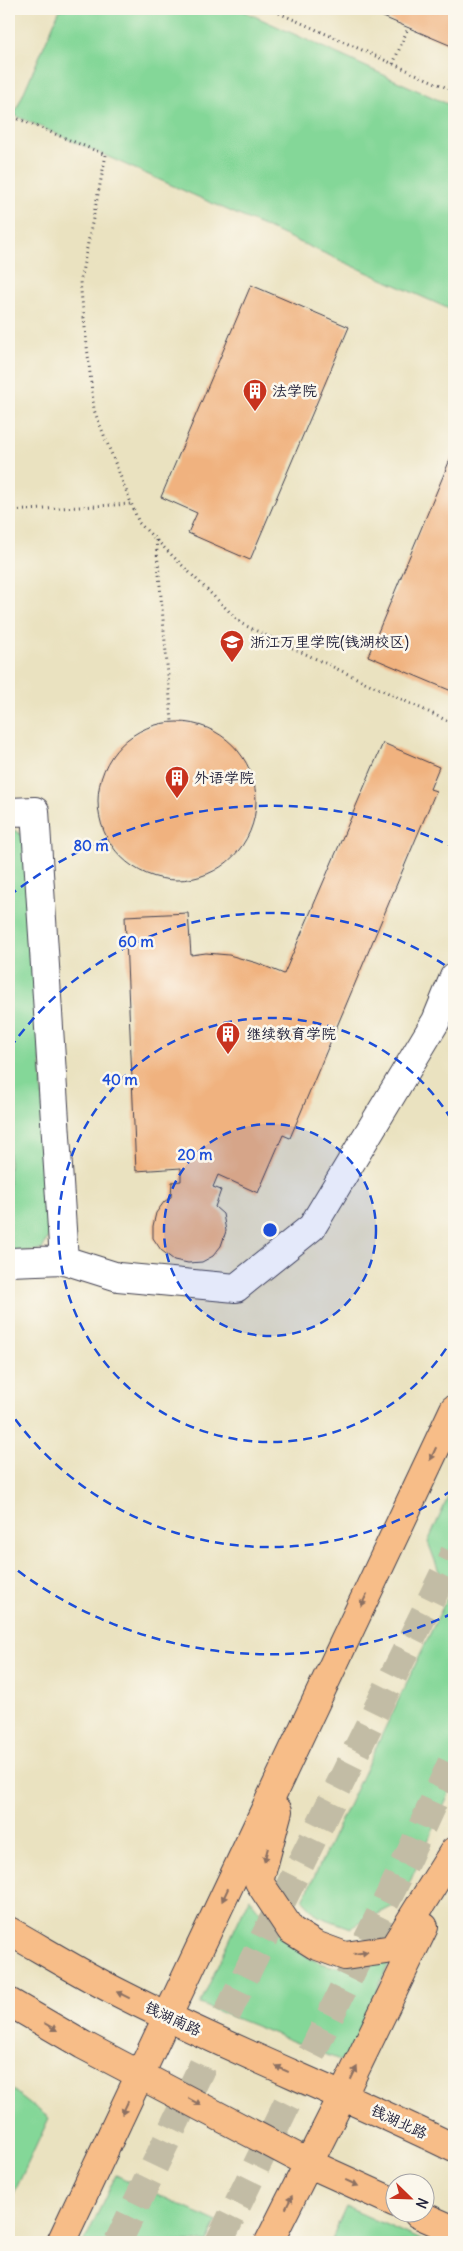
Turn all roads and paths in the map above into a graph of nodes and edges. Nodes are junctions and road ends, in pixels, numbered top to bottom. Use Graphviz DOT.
graph roads {
  1 [pos="270,9"];
  2 [pos="408,28"];
  3 [pos="393,64"];
  4 [pos="454,91"];
  5 [pos="9,115"];
  6 [pos="131,504"];
  7 [pos="9,511"];
  8 [pos="156,539"];
  9 [pos="172,721"];
  10 [pos="454,724"];
  11 [pos="9,812"];
  12 [pos="454,978"];
  13 [pos="64,1260"];
  14 [pos="9,1262"];
  15 [pos="454,1410"];
  16 [pos="298,1740"];
  17 [pos="454,1851"];
  18 [pos="454,1863"];
  19 [pos="9,1931"];
  20 [pos="9,2002"];
  21 [pos="168,2016"];
  22 [pos="141,2075"];
  23 [pos="342,2097"];
  24 [pos="454,2148"];
  25 [pos="308,2163"];
  26 [pos="386,2198"];
  27 [pos="436,2222"];
  28 [pos="454,2230"];
  29 [pos="61,2242"];
  30 [pos="270,2242"];
  1 -- 3 [label="path"];
  2 -- 3 [label="path"];
  3 -- 4 [label="path"];
  5 -- 6 [label="path"];
  6 -- 7 [label="path"];
  6 -- 8 [label="path"];
  8 -- 9 [label="path"];
  8 -- 10 [label="path"];
  11 -- 13 [label="lane"];
  12 -- 13 [label="lane"];
  13 -- 14 [label="lane"];
  15 -- 16 [label="main road, one-way"];
  16 -- 17 [label="main road, one-way"];
  16 -- 21 [label="main road, one-way"];
  23 -- 18 [label="main road, one-way"];
  21 -- 19 [label="main road, 钱湖南路, one-way"];
  20 -- 22 [label="main road, one-way"];
  21 -- 22 [label="main road"];
  23 -- 21 [label="main road, 钱湖南路, one-way"];
  22 -- 25 [label="main road, one-way"];
  22 -- 29 [label="main road, one-way"];
  23 -- 24 [label="main road, 钱湖北路"];
  23 -- 25 [label="main road"];
  25 -- 26 [label="main road, one-way"];
  30 -- 25 [label="main road, one-way"];
  27 -- 28 [label="main road"];
}
